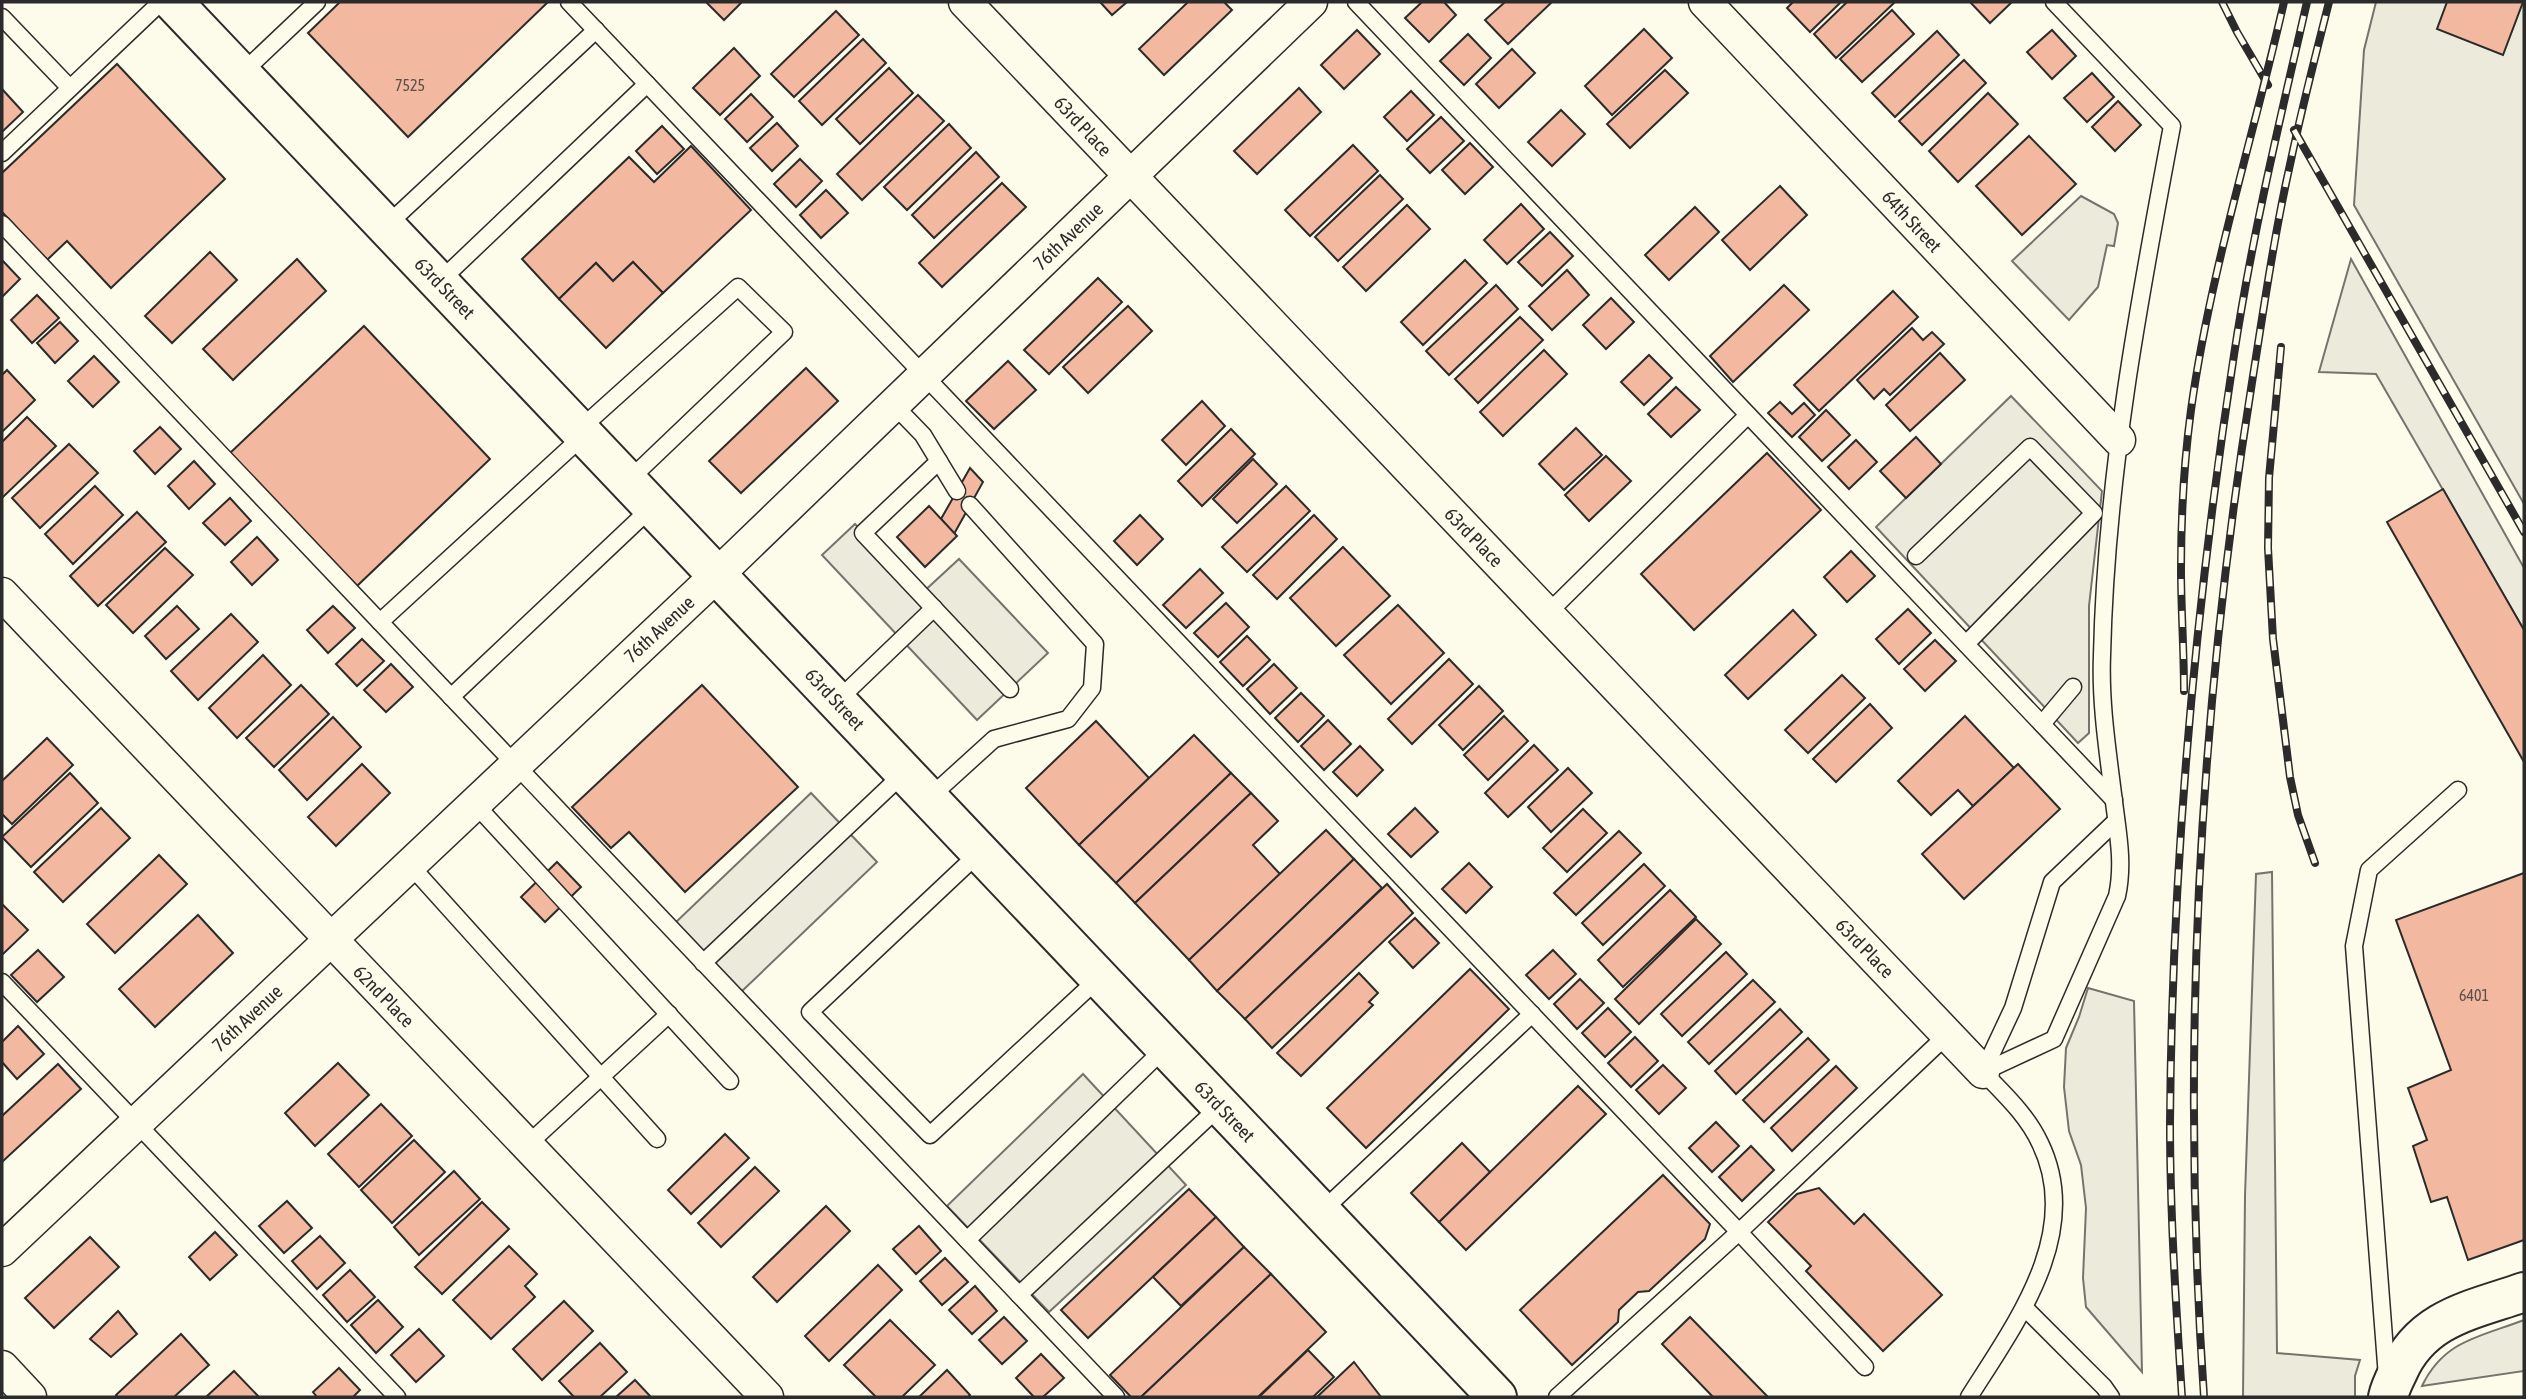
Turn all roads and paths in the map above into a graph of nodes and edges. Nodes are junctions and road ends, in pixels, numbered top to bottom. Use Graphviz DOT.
graph roads {
  1 [pos="161,2"];
  2 [pos="173,2"];
  3 [pos="317,2"];
  4 [pos="569,2"];
  5 [pos="965,2"];
  6 [pos="1311,2"];
  7 [pos="1356,2"];
  8 [pos="1705,2"];
  9 [pos="2054,2"];
  10 [pos="2,17"];
  11 [pos="596,30"];
  12 [pos="241,74"];
  13 [pos="647,84"];
  14 [pos="70,88"];
  15 [pos="2,153"];
  16 [pos="1130,176"];
  17 [pos="2,224"];
  18 [pos="386,226"];
  19 [pos="439,282"];
  20 [pos="924,375"];
  21 [pos="893,404"];
  22 [pos="1748,415"];
  23 [pos="582,432"];
  24 [pos="2119,440"];
  25 [pos="939,461"];
  26 [pos="957,491"];
  27 [pos="640,494"];
  28 [pos="971,505"];
  29 [pos="1916,556"];
  30 [pos="717,575"];
  31 [pos="2,594"];
  32 [pos="934,608"];
  33 [pos="1547,614"];
  34 [pos="380,622"];
  35 [pos="1966,643"];
  36 [pos="2073,687"];
  37 [pos="1010,689"];
  38 [pos="451,697"];
  39 [pos="836,701"];
  40 [pos="2042,724"];
  41 [pos="515,765"];
  42 [pos="916,785"];
  43 [pos="2458,790"];
  44 [pos="2114,800"];
  45 [pos="475,804"];
  46 [pos="2116,821"];
  47 [pos="980,852"];
  48 [pos="410,864"];
  49 [pos="330,940"];
  50 [pos="703,962"];
  51 [pos="1099,978"];
  52 [pos="2,982"];
  53 [pos="669,1014"];
  54 [pos="1532,1014"];
  55 [pos="1947,1035"];
  56 [pos="1166,1047"];
  57 [pos="1983,1072"];
  58 [pos="601,1077"];
  59 [pos="730,1081"];
  60 [pos="1220,1106"];
  61 [pos="136,1123"];
  62 [pos="657,1139"];
  63 [pos="526,1146"];
  64 [pos="1321,1212"];
  65 [pos="1739,1232"];
  66 [pos="967,1240"];
  67 [pos="2,1250"];
  68 [pos="2524,1292"];
  69 [pos="1019,1295"];
  70 [pos="2025,1308"];
  71 [pos="2,1367"];
  72 [pos="1865,1367"];
  73 [pos="2388,1395"];
  74 [pos="30,1397"];
  75 [pos="397,1397"];
  76 [pos="767,1397"];
  77 [pos="1116,1397"];
  78 [pos="1497,1397"];
  79 [pos="1557,1397"];
  80 [pos="1969,1397"];
  81 [pos="2111,1397"];
  1 -- 14 [label="lane"];
  2 -- 12 [label="main road, 63rd Street"];
  3 -- 12 [label="lane"];
  4 -- 11 [label="lane"];
  5 -- 16 [label="street, 63rd Place"];
  6 -- 16 [label="street, 76th Avenue"];
  7 -- 22 [label="lane"];
  8 -- 24 [label="street, 64th Street"];
  9 -- 24 [label="lane"];
  10 -- 14 [label="lane"];
  11 -- 13 [label="lane"];
  11 -- 18 [label="lane"];
  12 -- 18 [label="main road, 63rd Street"];
  13 -- 19 [label="lane"];
  13 -- 20 [label="lane"];
  14 -- 15 [label="lane"];
  16 -- 20 [label="street, 76th Avenue"];
  16 -- 33 [label="street, 63rd Place"];
  17 -- 34 [label="lane"];
  18 -- 19 [label="main road, 63rd Street"];
  19 -- 23 [label="main road, 63rd Street"];
  20 -- 21 [label="street, 76th Avenue"];
  20 -- 54 [label="lane"];
  21 -- 25 [label="lane"];
  21 -- 30 [label="street, 76th Avenue"];
  22 -- 33 [label="lane"];
  22 -- 35 [label="lane"];
  23 -- 27 [label="main road, 63rd Street"];
  23 -- 27 [label="lane"];
  23 -- 34 [label="lane"];
  24 -- 44 [label="lane"];
  25 -- 26 [label="lane"];
  25 -- 32 [label="lane"];
  27 -- 30 [label="main road, 63rd Street"];
  27 -- 38 [label="lane"];
  28 -- 42 [label="lane"];
  29 -- 35 [label="lane"];
  30 -- 39 [label="main road, 63rd Street"];
  30 -- 41 [label="street, 76th Avenue"];
  31 -- 49 [label="street, 62nd Place"];
  32 -- 37 [label="lane"];
  32 -- 39 [label="lane"];
  33 -- 55 [label="street, 63rd Place"];
  34 -- 38 [label="lane"];
  35 -- 40 [label="lane"];
  36 -- 40 [label="lane"];
  38 -- 41 [label="lane"];
  39 -- 42 [label="main road, 63rd Street"];
  40 -- 44 [label="lane"];
  41 -- 45 [label="street, 76th Avenue"];
  41 -- 50 [label="lane"];
  42 -- 47 [label="main road, 63rd Street"];
  42 -- 50 [label="lane"];
  43 -- 73 [label="lane"];
  44 -- 46 [label="lane"];
  45 -- 48 [label="street, 76th Avenue"];
  45 -- 53 [label="lane"];
  46 -- 57 [label="lane"];
  46 -- 57 [label="lane"];
  47 -- 51 [label="main road, 63rd Street"];
  47 -- 51 [label="lane"];
  48 -- 49 [label="street, 76th Avenue"];
  48 -- 58 [label="lane"];
  49 -- 61 [label="street, 76th Avenue"];
  49 -- 63 [label="street, 62nd Place"];
  50 -- 66 [label="lane"];
  51 -- 56 [label="main road, 63rd Street"];
  52 -- 61 [label="lane"];
  53 -- 58 [label="lane"];
  53 -- 59 [label="lane"];
  54 -- 64 [label="lane"];
  54 -- 65 [label="lane"];
  55 -- 57 [label="street, 63rd Place"];
  55 -- 65 [label="lane"];
  56 -- 60 [label="main road, 63rd Street"];
  56 -- 66 [label="lane"];
  57 -- 70 [label="lane"];
  58 -- 62 [label="lane"];
  58 -- 63 [label="lane"];
  60 -- 64 [label="main road, 63rd Street"];
  60 -- 69 [label="lane"];
  61 -- 67 [label="street, 76th Avenue"];
  61 -- 75 [label="lane"];
  63 -- 76 [label="street, 62nd Place"];
  64 -- 78 [label="main road, 63rd Street"];
  65 -- 72 [label="lane"];
  65 -- 79 [label="lane"];
  66 -- 69 [label="lane"];
  68 -- 73 [label="main road"];
  69 -- 77 [label="lane"];
  70 -- 80 [label="lane"];
  70 -- 81 [label="lane"];
  71 -- 74 [label="street"];
}
